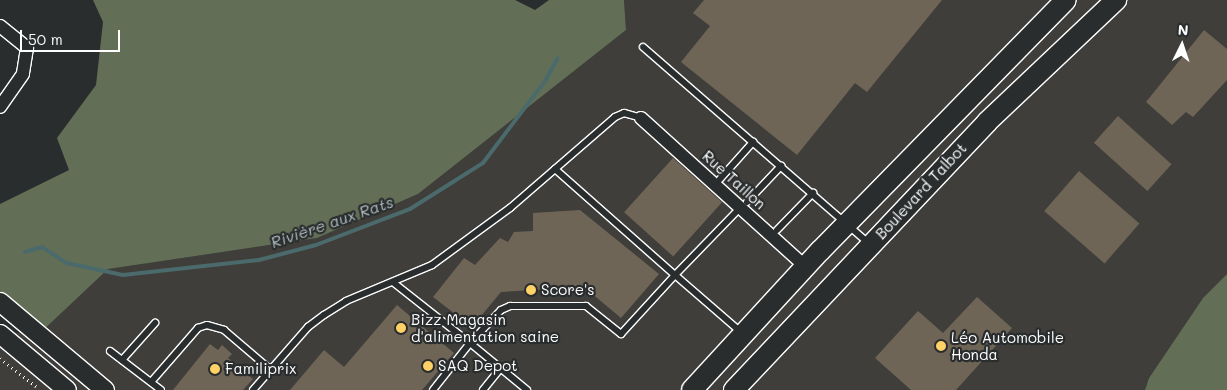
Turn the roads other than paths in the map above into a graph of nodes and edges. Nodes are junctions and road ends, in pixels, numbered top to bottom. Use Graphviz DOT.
graph roads {
  1 [pos="1066,0"];
  2 [pos="1116,0"];
  3 [pos="0,26"];
  4 [pos="643,47"];
  5 [pos="0,107"];
  6 [pos="641,118"];
  7 [pos="753,142"];
  8 [pos="781,166"];
  9 [pos="555,169"];
  10 [pos="720,179"];
  11 [pos="812,192"];
  12 [pos="744,205"];
  13 [pos="849,222"];
  14 [pos="777,230"];
  15 [pos="871,244"];
  16 [pos="806,267"];
  17 [pos="675,275"];
  18 [pos="394,283"];
  19 [pos="0,302"];
  20 [pos="155,323"];
  21 [pos="0,334"];
  22 [pos="743,334"];
  23 [pos="470,343"];
  24 [pos="110,351"];
  25 [pos="122,360"];
  26 [pos="501,368"];
  27 [pos="271,370"];
  28 [pos="151,382"];
  29 [pos="67,390"];
  30 [pos="105,390"];
  31 [pos="161,390"];
  32 [pos="253,390"];
  33 [pos="433,390"];
  34 [pos="483,390"];
  35 [pos="527,390"];
  36 [pos="692,390"];
  37 [pos="734,390"];
  1 -- 13 [label="main road, Boulevard Talbot"];
  2 -- 15 [label="main road, Boulevard Talbot"];
  3 -- 5 [label="street"];
  4 -- 7 [label="lane"];
  6 -- 9 [label="lane"];
  6 -- 12 [label="street, Rue Taillon"];
  7 -- 8 [label="lane"];
  7 -- 10 [label="lane"];
  8 -- 11 [label="lane"];
  8 -- 12 [label="lane"];
  9 -- 17 [label="lane"];
  9 -- 18 [label="lane"];
  11 -- 13 [label="lane"];
  11 -- 14 [label="lane"];
  12 -- 16 [label="street, Rue Taillon"];
  12 -- 17 [label="lane"];
  13 -- 15 [label="lane"];
  13 -- 16 [label="main road, Boulevard Talbot"];
  15 -- 37 [label="main road, Boulevard Talbot"];
  16 -- 22 [label="main road, Boulevard Talbot"];
  17 -- 22 [label="lane"];
  17 -- 23 [label="lane"];
  18 -- 23 [label="lane"];
  18 -- 27 [label="lane"];
  19 -- 30 [label="main road"];
  20 -- 25 [label="lane"];
  21 -- 29 [label="main road"];
  22 -- 36 [label="main road, Boulevard Talbot"];
  23 -- 26 [label="lane"];
  23 -- 33 [label="lane"];
  24 -- 25 [label="lane"];
  25 -- 28 [label="lane"];
  26 -- 34 [label="lane"];
  26 -- 35 [label="lane"];
  27 -- 28 [label="lane"];
  27 -- 32 [label="lane"];
  28 -- 31 [label="lane"];
}
